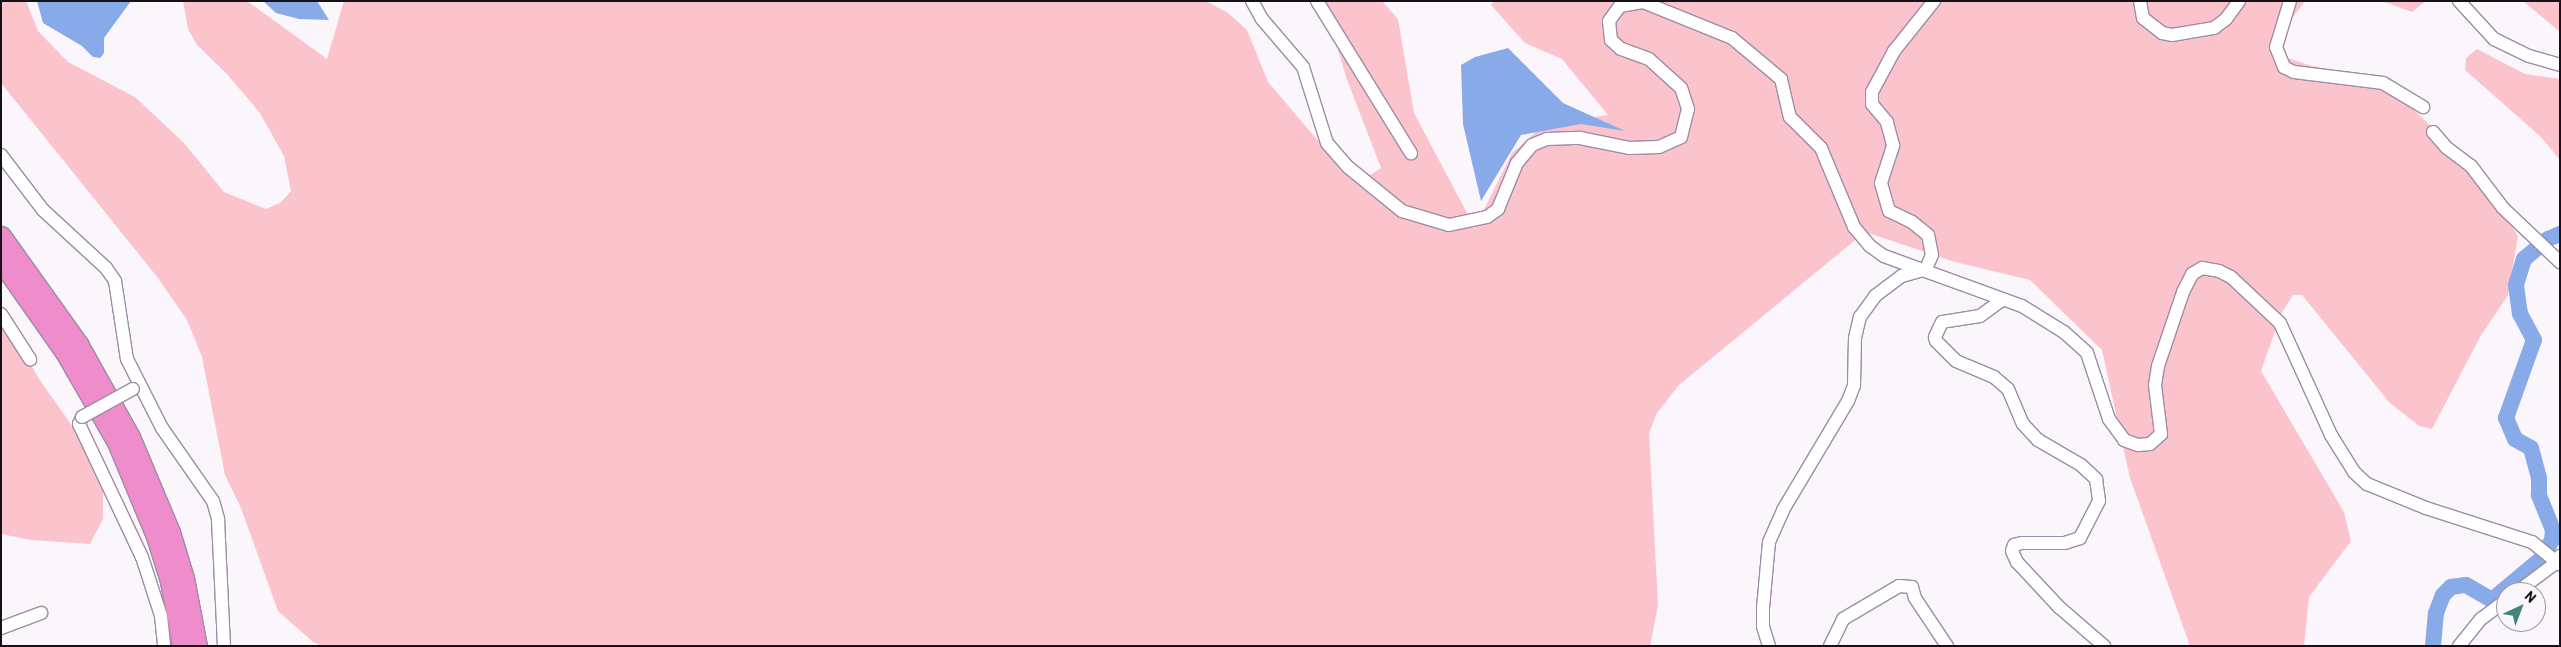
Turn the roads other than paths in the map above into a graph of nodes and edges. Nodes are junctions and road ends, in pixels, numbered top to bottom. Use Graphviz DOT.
graph roads {
  1 [pos="1252,1"];
  2 [pos="1317,1"];
  3 [pos="1934,1"];
  4 [pos="2140,1"];
  5 [pos="2239,1"];
  6 [pos="2290,1"];
  7 [pos="2459,1"];
  8 [pos="2560,65"];
  9 [pos="2423,107"];
  10 [pos="2433,132"];
  11 [pos="1411,153"];
  12 [pos="1,155"];
  13 [pos="3,244"];
  14 [pos="2559,258"];
  15 [pos="1926,269"];
  16 [pos="2002,300"];
  17 [pos="1,314"];
  18 [pos="30,359"];
  19 [pos="136,387"];
  20 [pos="2557,560"];
  21 [pos="2530,582"];
  22 [pos="2496,608"];
  23 [pos="41,613"];
  24 [pos="1,628"];
  25 [pos="164,646"];
  26 [pos="182,646"];
  27 [pos="197,646"];
  28 [pos="224,646"];
  29 [pos="1769,646"];
  30 [pos="1830,646"];
  31 [pos="1947,646"];
  32 [pos="2104,646"];
  33 [pos="2459,646"];
  1 -- 15 [label="street"];
  2 -- 11 [label="street"];
  3 -- 15 [label="street"];
  4 -- 5 [label="street"];
  6 -- 9 [label="street"];
  7 -- 8 [label="street"];
  10 -- 14 [label="street"];
  12 -- 19 [label="street"];
  13 -- 26 [label="highway"];
  13 -- 27 [label="highway"];
  15 -- 16 [label="street"];
  15 -- 29 [label="street"];
  16 -- 20 [label="street"];
  16 -- 32 [label="street"];
  17 -- 18 [label="street"];
  19 -- 25 [label="street, bridge"];
  19 -- 28 [label="street"];
  20 -- 21 [label="street"];
  22 -- 33 [label="street"];
  23 -- 24 [label="street"];
  30 -- 31 [label="street"];
}
